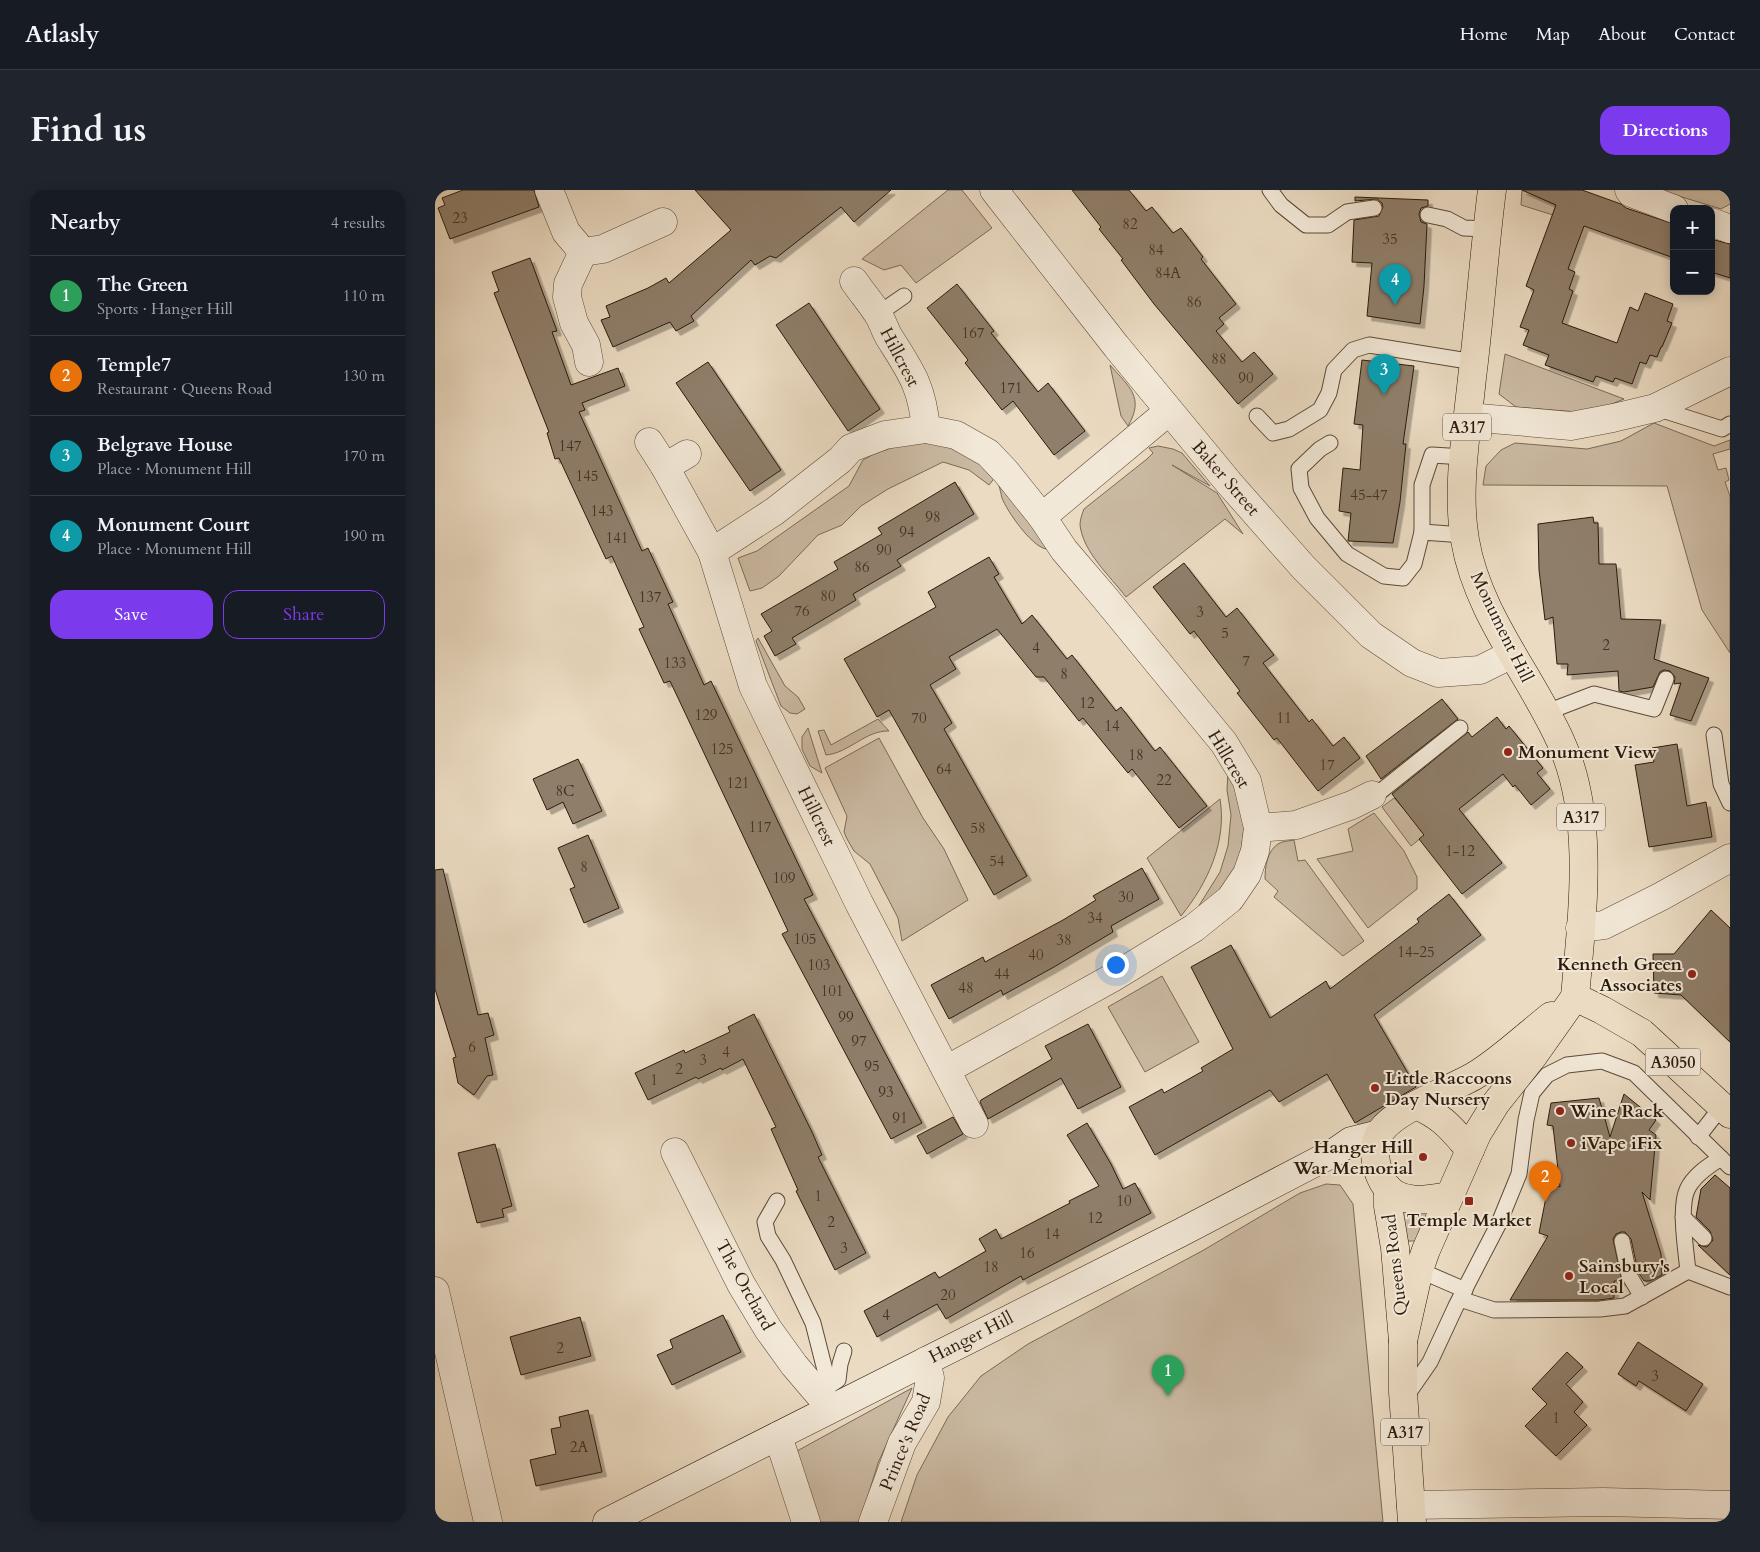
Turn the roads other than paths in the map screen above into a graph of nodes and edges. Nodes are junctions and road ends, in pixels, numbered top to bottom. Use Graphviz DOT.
graph roads {
  1 [pos="549,190"];
  2 [pos="994,190"];
  3 [pos="1270,190"];
  4 [pos="1492,190"];
  5 [pos="1629,190"];
  6 [pos="1374,208"];
  7 [pos="1670,208"];
  8 [pos="1428,215"];
  9 [pos="663,222"];
  10 [pos="1715,223"];
  11 [pos="1488,229"];
  12 [pos="1730,229"];
  13 [pos="583,252"];
  14 [pos="854,281"];
  15 [pos="905,296"];
  16 [pos="878,314"];
  17 [pos="589,362"];
  18 [pos="1474,362"];
  19 [pos="1730,371"];
  20 [pos="1655,408"];
  21 [pos="1169,411"];
  22 [pos="1257,416"];
  23 [pos="1468,417"];
  24 [pos="1730,424"];
  25 [pos="926,429"];
  26 [pos="649,442"];
  27 [pos="1330,443"];
  28 [pos="1464,457"];
  29 [pos="1042,517"];
  30 [pos="1422,532"];
  31 [pos="1464,535"];
  32 [pos="711,552"];
  33 [pos="1513,654"];
  34 [pos="1666,679"];
  35 [pos="1547,712"];
  36 [pos="1460,728"];
  37 [pos="1714,735"];
  38 [pos="1372,795"];
  39 [pos="1730,803"];
  40 [pos="1258,828"];
  41 [pos="1730,858"];
  42 [pos="1580,928"];
  43 [pos="1575,996"];
  44 [pos="946,1070"];
  45 [pos="1525,1085"];
  46 [pos="1416,1105"];
  47 [pos="1726,1110"];
  48 [pos="974,1124"];
  49 [pos="1698,1137"];
  50 [pos="1377,1146"];
  51 [pos="1470,1150"];
  52 [pos="675,1152"];
  53 [pos="1726,1163"];
  54 [pos="1388,1188"];
  55 [pos="1449,1196"];
  56 [pos="777,1201"];
  57 [pos="1683,1218"];
  58 [pos="1704,1238"];
  59 [pos="1623,1241"];
  60 [pos="1419,1270"];
  61 [pos="1688,1271"];
  62 [pos="1730,1287"];
  63 [pos="435,1291"];
  64 [pos="1462,1295"];
  65 [pos="1642,1297"];
  66 [pos="1403,1341"];
  67 [pos="844,1352"];
  68 [pos="926,1361"];
  69 [pos="826,1399"];
  70 [pos="1403,1401"];
  71 [pos="777,1436"];
  72 [pos="1730,1505"];
  73 [pos="1412,1514"];
  74 [pos="488,1522"];
  75 [pos="607,1522"];
  76 [pos="806,1522"];
  77 [pos="873,1522"];
  1 -- 13 [label="street"];
  2 -- 21 [label="street, Baker Street"];
  3 -- 6 [label="lane"];
  4 -- 11 [label="main road, Monument Hill / A317"];
  5 -- 7 [label="street"];
  8 -- 11 [label="lane"];
  9 -- 13 [label="street"];
  10 -- 12 [label="street"];
  11 -- 18 [label="main road, Monument Hill / A317"];
  13 -- 17 [label="street"];
  14 -- 16 [label="street, Hillcrest"];
  15 -- 16 [label="lane, Hillcrest"];
  16 -- 25 [label="street, Hillcrest"];
  18 -- 22 [label="lane"];
  18 -- 23 [label="main road, Monument Hill / A317"];
  19 -- 20 [label="street"];
  20 -- 23 [label="street"];
  20 -- 24 [label="lane"];
  21 -- 29 [label="street"];
  21 -- 33 [label="street, Baker Street"];
  23 -- 28 [label="main road, Monument Hill / A317"];
  25 -- 29 [label="street, Hillcrest"];
  25 -- 32 [label="street, Hillcrest"];
  26 -- 32 [label="street, Hillcrest"];
  27 -- 30 [label="lane"];
  28 -- 30 [label="lane"];
  28 -- 31 [label="main road, Monument Hill / A317"];
  29 -- 40 [label="street, Hillcrest"];
  30 -- 31 [label="lane"];
  31 -- 33 [label="main road, Monument Hill / A317"];
  32 -- 44 [label="street, Hillcrest"];
  33 -- 35 [label="main road, Monument Hill / A317"];
  34 -- 35 [label="lane"];
  35 -- 42 [label="main road, Monument Hill / A317"];
  36 -- 38 [label="lane"];
  37 -- 39 [label="lane"];
  38 -- 40 [label="street"];
  40 -- 44 [label="street, Hillcrest"];
  41 -- 42 [label="street"];
  42 -- 43 [label="main road, Monument Hill / A317"];
  43 -- 45 [label="main road, Queens Road / A317"];
  43 -- 46 [label="main road"];
  43 -- 47 [label="main road, A3050"];
  44 -- 48 [label="street, Hillcrest"];
  45 -- 49 [label="lane"];
  45 -- 51 [label="main road, Queens Road / A317"];
  45 -- 64 [label="lane"];
  46 -- 50 [label="main road"];
  46 -- 51 [label="main road"];
  47 -- 49 [label="lane"];
  49 -- 53 [label="lane"];
  50 -- 54 [label="main road, Queens Road"];
  50 -- 68 [label="street, Hanger Hill"];
  51 -- 55 [label="main road, Queens Road / A317"];
  52 -- 69 [label="street, The Orchard"];
  53 -- 57 [label="lane"];
  54 -- 55 [label="main road, Queens Road"];
  54 -- 66 [label="main road, Queens Road / A317"];
  55 -- 60 [label="main road, Queens Road / A317"];
  56 -- 69 [label="lane"];
  57 -- 58 [label="lane"];
  57 -- 61 [label="lane"];
  59 -- 65 [label="lane"];
  60 -- 64 [label="lane"];
  60 -- 66 [label="main road, Queens Road / A317"];
  61 -- 62 [label="lane"];
  61 -- 65 [label="lane"];
  63 -- 74 [label="street"];
  64 -- 65 [label="lane"];
  64 -- 70 [label="lane"];
  66 -- 70 [label="main road, Queens Road / A317"];
  67 -- 69 [label="lane"];
  68 -- 69 [label="street, Hanger Hill"];
  68 -- 77 [label="street, Prince's Road"];
  69 -- 71 [label="street, Hanger Hill"];
  70 -- 73 [label="main road, Queens Road / A317"];
  71 -- 75 [label="street, Hanger Hill"];
  71 -- 76 [label="street"];
  72 -- 73 [label="street"];
}
